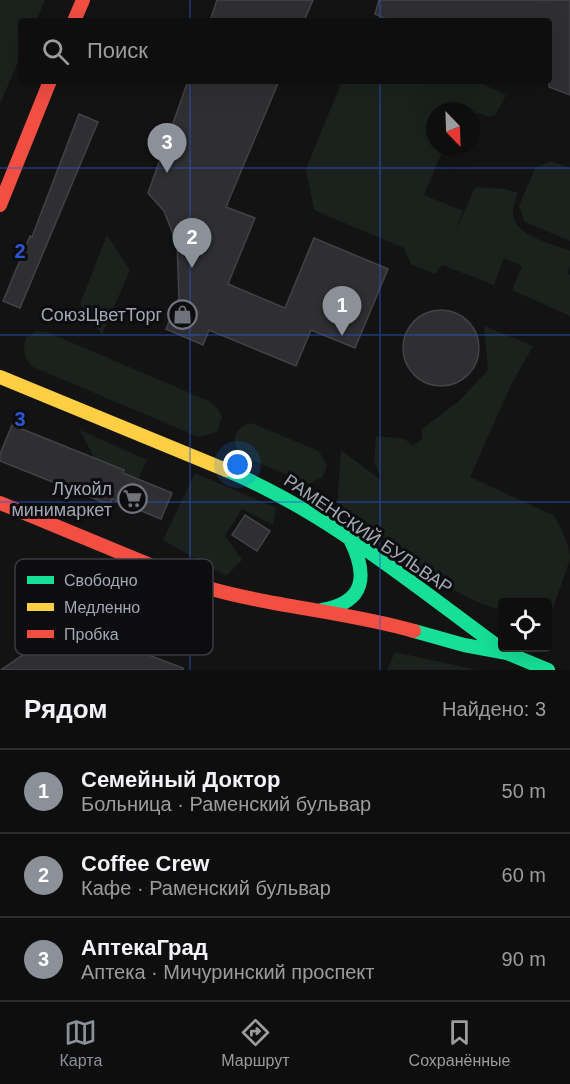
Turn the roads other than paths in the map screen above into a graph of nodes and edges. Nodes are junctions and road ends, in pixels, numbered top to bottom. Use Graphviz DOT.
graph roads {
  1 [pos="83,0"];
  2 [pos="75,18"];
  3 [pos="49,84"];
  4 [pos="4,192"];
  5 [pos="0,205"];
  6 [pos="0,377"];
  7 [pos="0,503"];
  8 [pos="350,539"];
  9 [pos="136,559"];
  10 [pos="213,590"];
  11 [pos="322,610"];
  12 [pos="507,653"];
  13 [pos="548,670"];
  1 -- 2 [label="street"];
  3 -- 4 [label="street"];
  4 -- 5 [label="street"];
  6 -- 8 [label="street, РАМЕНСКИЙ БУЛЬВАР"];
  7 -- 9 [label="street, РАМЕНСКИЙ БУЛЬВАР"];
  8 -- 11 [label="street"];
  8 -- 12 [label="street, РАМЕНСКИЙ БУЛЬВАР"];
  10 -- 11 [label="street, РАМЕНСКИЙ БУЛЬВАР"];
  11 -- 12 [label="street, РАМЕНСКИЙ БУЛЬВАР"];
  12 -- 13 [label="street, РАМЕНСКИЙ БУЛЬВАР"];
}
